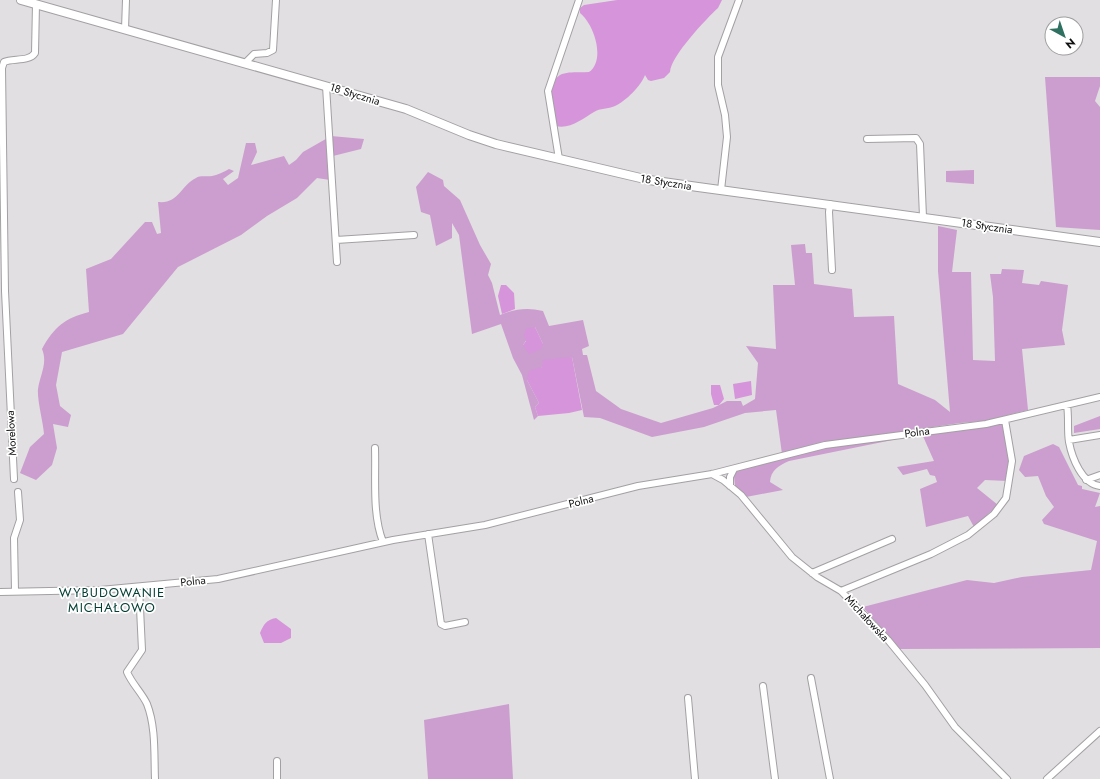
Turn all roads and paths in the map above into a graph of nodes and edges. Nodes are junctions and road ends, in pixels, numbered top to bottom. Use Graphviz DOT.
graph roads {
  1 [pos="21,0"];
  2 [pos="126,0"];
  3 [pos="276,0"];
  4 [pos="579,0"];
  5 [pos="739,0"];
  6 [pos="36,4"];
  7 [pos="125,29"];
  8 [pos="245,63"];
  9 [pos="326,86"];
  10 [pos="868,139"];
  11 [pos="559,159"];
  12 [pos="721,190"];
  13 [pos="830,204"];
  14 [pos="923,217"];
  15 [pos="414,235"];
  16 [pos="336,240"];
  17 [pos="1100,242"];
  18 [pos="337,262"];
  19 [pos="832,270"];
  20 [pos="1100,397"];
  21 [pos="1067,405"];
  22 [pos="1006,420"];
  23 [pos="1100,435"];
  24 [pos="1069,440"];
  25 [pos="375,448"];
  26 [pos="734,469"];
  27 [pos="712,474"];
  28 [pos="1097,476"];
  29 [pos="14,479"];
  30 [pos="1086,480"];
  31 [pos="730,486"];
  32 [pos="1100,486"];
  33 [pos="18,492"];
  34 [pos="428,534"];
  35 [pos="892,539"];
  36 [pos="383,542"];
  37 [pos="812,573"];
  38 [pos="139,587"];
  39 [pos="15,591"];
  40 [pos="841,591"];
  41 [pos="0,592"];
  42 [pos="465,622"];
  43 [pos="810,678"];
  44 [pos="763,686"];
  45 [pos="688,698"];
  46 [pos="1100,731"];
  47 [pos="277,761"];
  48 [pos="155,779"];
  49 [pos="277,779"];
  50 [pos="695,779"];
  51 [pos="775,779"];
  52 [pos="830,779"];
  53 [pos="1007,779"];
  54 [pos="1047,779"];
  1 -- 6 [label="street, 18 Stycznia"];
  2 -- 7 [label="street"];
  3 -- 8 [label="street"];
  4 -- 11 [label="street"];
  5 -- 12 [label="street"];
  6 -- 7 [label="street, 18 Stycznia"];
  6 -- 29 [label="street, Morelowa"];
  7 -- 8 [label="street, 18 Stycznia"];
  8 -- 9 [label="street, 18 Stycznia"];
  9 -- 11 [label="street, 18 Stycznia"];
  9 -- 16 [label="street"];
  10 -- 14 [label="street"];
  11 -- 12 [label="street, 18 Stycznia"];
  12 -- 13 [label="street, 18 Stycznia"];
  13 -- 14 [label="street, 18 Stycznia"];
  13 -- 19 [label="street"];
  14 -- 17 [label="street, 18 Stycznia"];
  15 -- 16 [label="street"];
  16 -- 18 [label="street"];
  20 -- 21 [label="street, Polna"];
  21 -- 22 [label="street, Polna"];
  21 -- 24 [label="street"];
  22 -- 26 [label="street, Polna"];
  22 -- 40 [label="street"];
  23 -- 24 [label="street"];
  24 -- 30 [label="street"];
  25 -- 36 [label="street"];
  26 -- 27 [label="street, Polna"];
  26 -- 31 [label="street"];
  27 -- 31 [label="street, Michałowska"];
  27 -- 34 [label="street, Polna"];
  28 -- 30 [label="street"];
  28 -- 32 [label="street"];
  30 -- 32 [label="street"];
  31 -- 37 [label="street, Michałowska"];
  33 -- 39 [label="street"];
  34 -- 36 [label="street, Polna"];
  34 -- 42 [label="street"];
  35 -- 37 [label="street"];
  36 -- 38 [label="street, Polna"];
  37 -- 40 [label="street, Michałowska"];
  38 -- 39 [label="street, Polna"];
  38 -- 48 [label="street"];
  39 -- 41 [label="street, Polna"];
  40 -- 53 [label="street, Michałowska"];
  43 -- 52 [label="street"];
  44 -- 51 [label="street"];
  45 -- 50 [label="street"];
  46 -- 54 [label="street"];
  47 -- 49 [label="street"];
}
